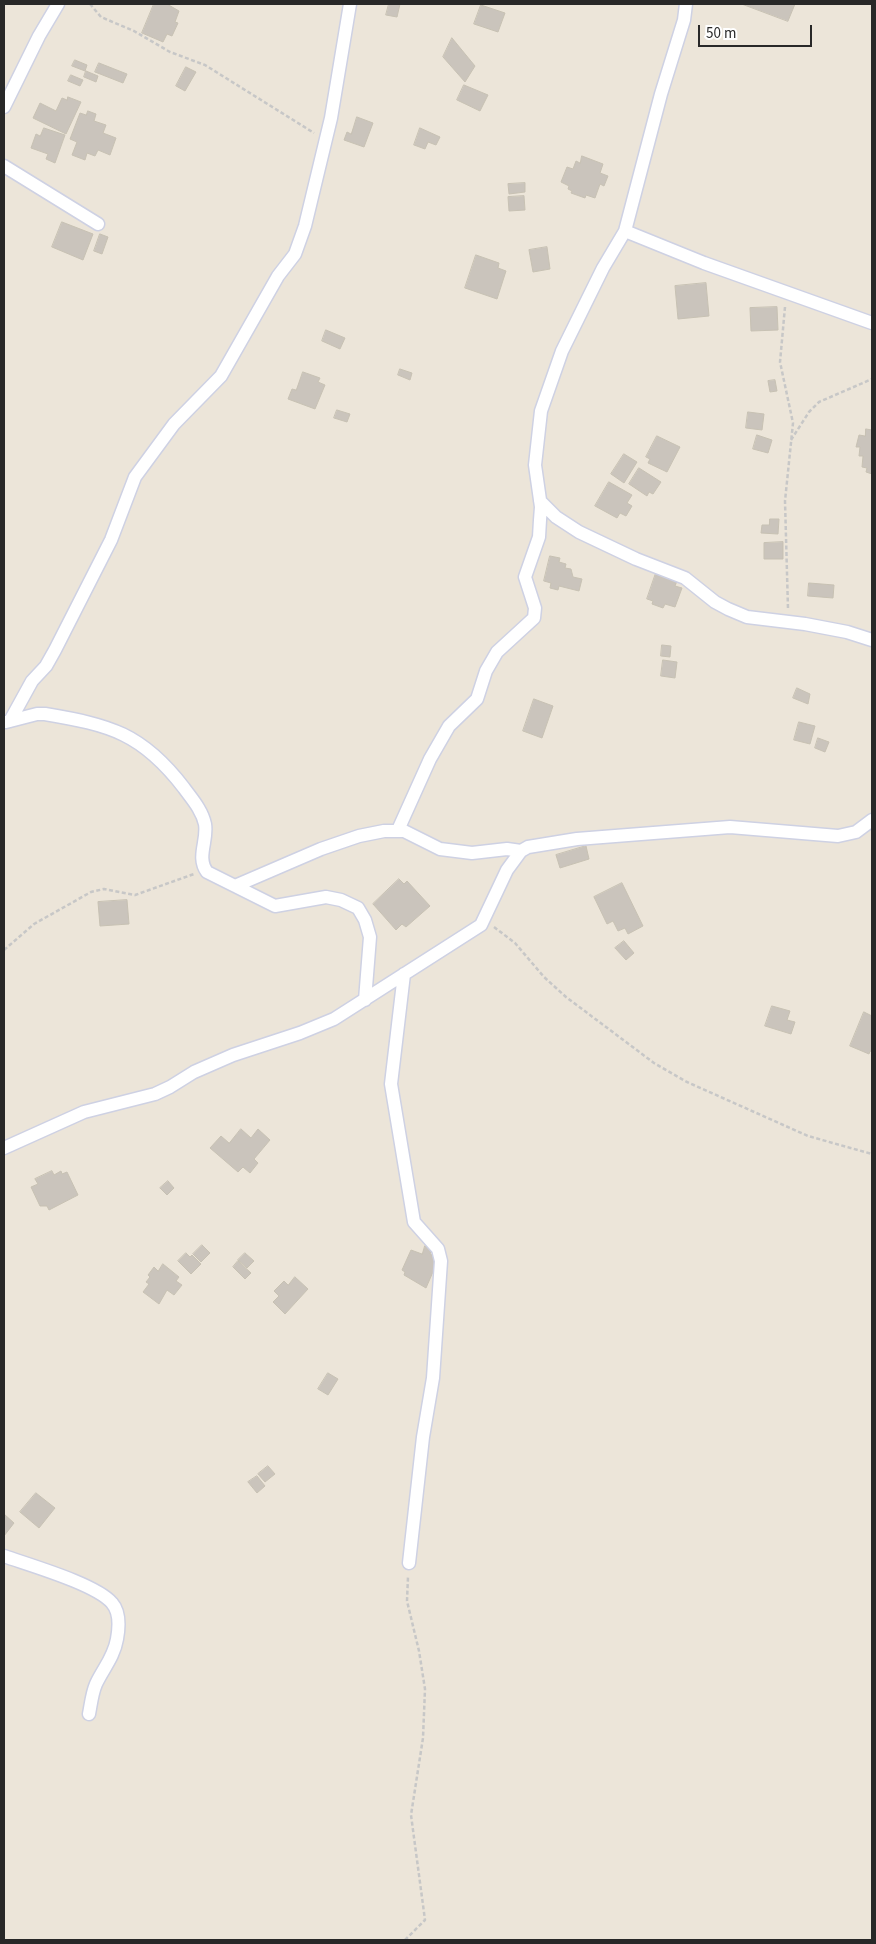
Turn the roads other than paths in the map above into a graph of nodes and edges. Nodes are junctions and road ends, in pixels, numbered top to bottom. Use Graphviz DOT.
graph roads {
  1 [pos="58,4"];
  2 [pos="350,4"];
  3 [pos="686,4"];
  4 [pos="4,107"];
  5 [pos="4,166"];
  6 [pos="98,224"];
  7 [pos="625,231"];
  8 [pos="872,323"];
  9 [pos="540,501"];
  10 [pos="872,640"];
  11 [pos="7,721"];
  12 [pos="872,822"];
  13 [pos="398,830"];
  14 [pos="521,851"];
  15 [pos="235,886"];
  16 [pos="404,974"];
  17 [pos="365,1000"];
  18 [pos="4,1148"];
  19 [pos="4,1556"];
  20 [pos="409,1563"];
  21 [pos="89,1714"];
  1 -- 4 [label="street"];
  2 -- 11 [label="street"];
  3 -- 7 [label="street"];
  5 -- 6 [label="street"];
  7 -- 8 [label="street"];
  7 -- 9 [label="street"];
  9 -- 10 [label="street"];
  9 -- 13 [label="street"];
  11 -- 15 [label="street"];
  12 -- 14 [label="street"];
  13 -- 14 [label="street"];
  13 -- 15 [label="street"];
  14 -- 16 [label="street"];
  15 -- 17 [label="street"];
  16 -- 17 [label="street"];
  16 -- 20 [label="street"];
  17 -- 18 [label="street"];
  19 -- 21 [label="street"];
}
